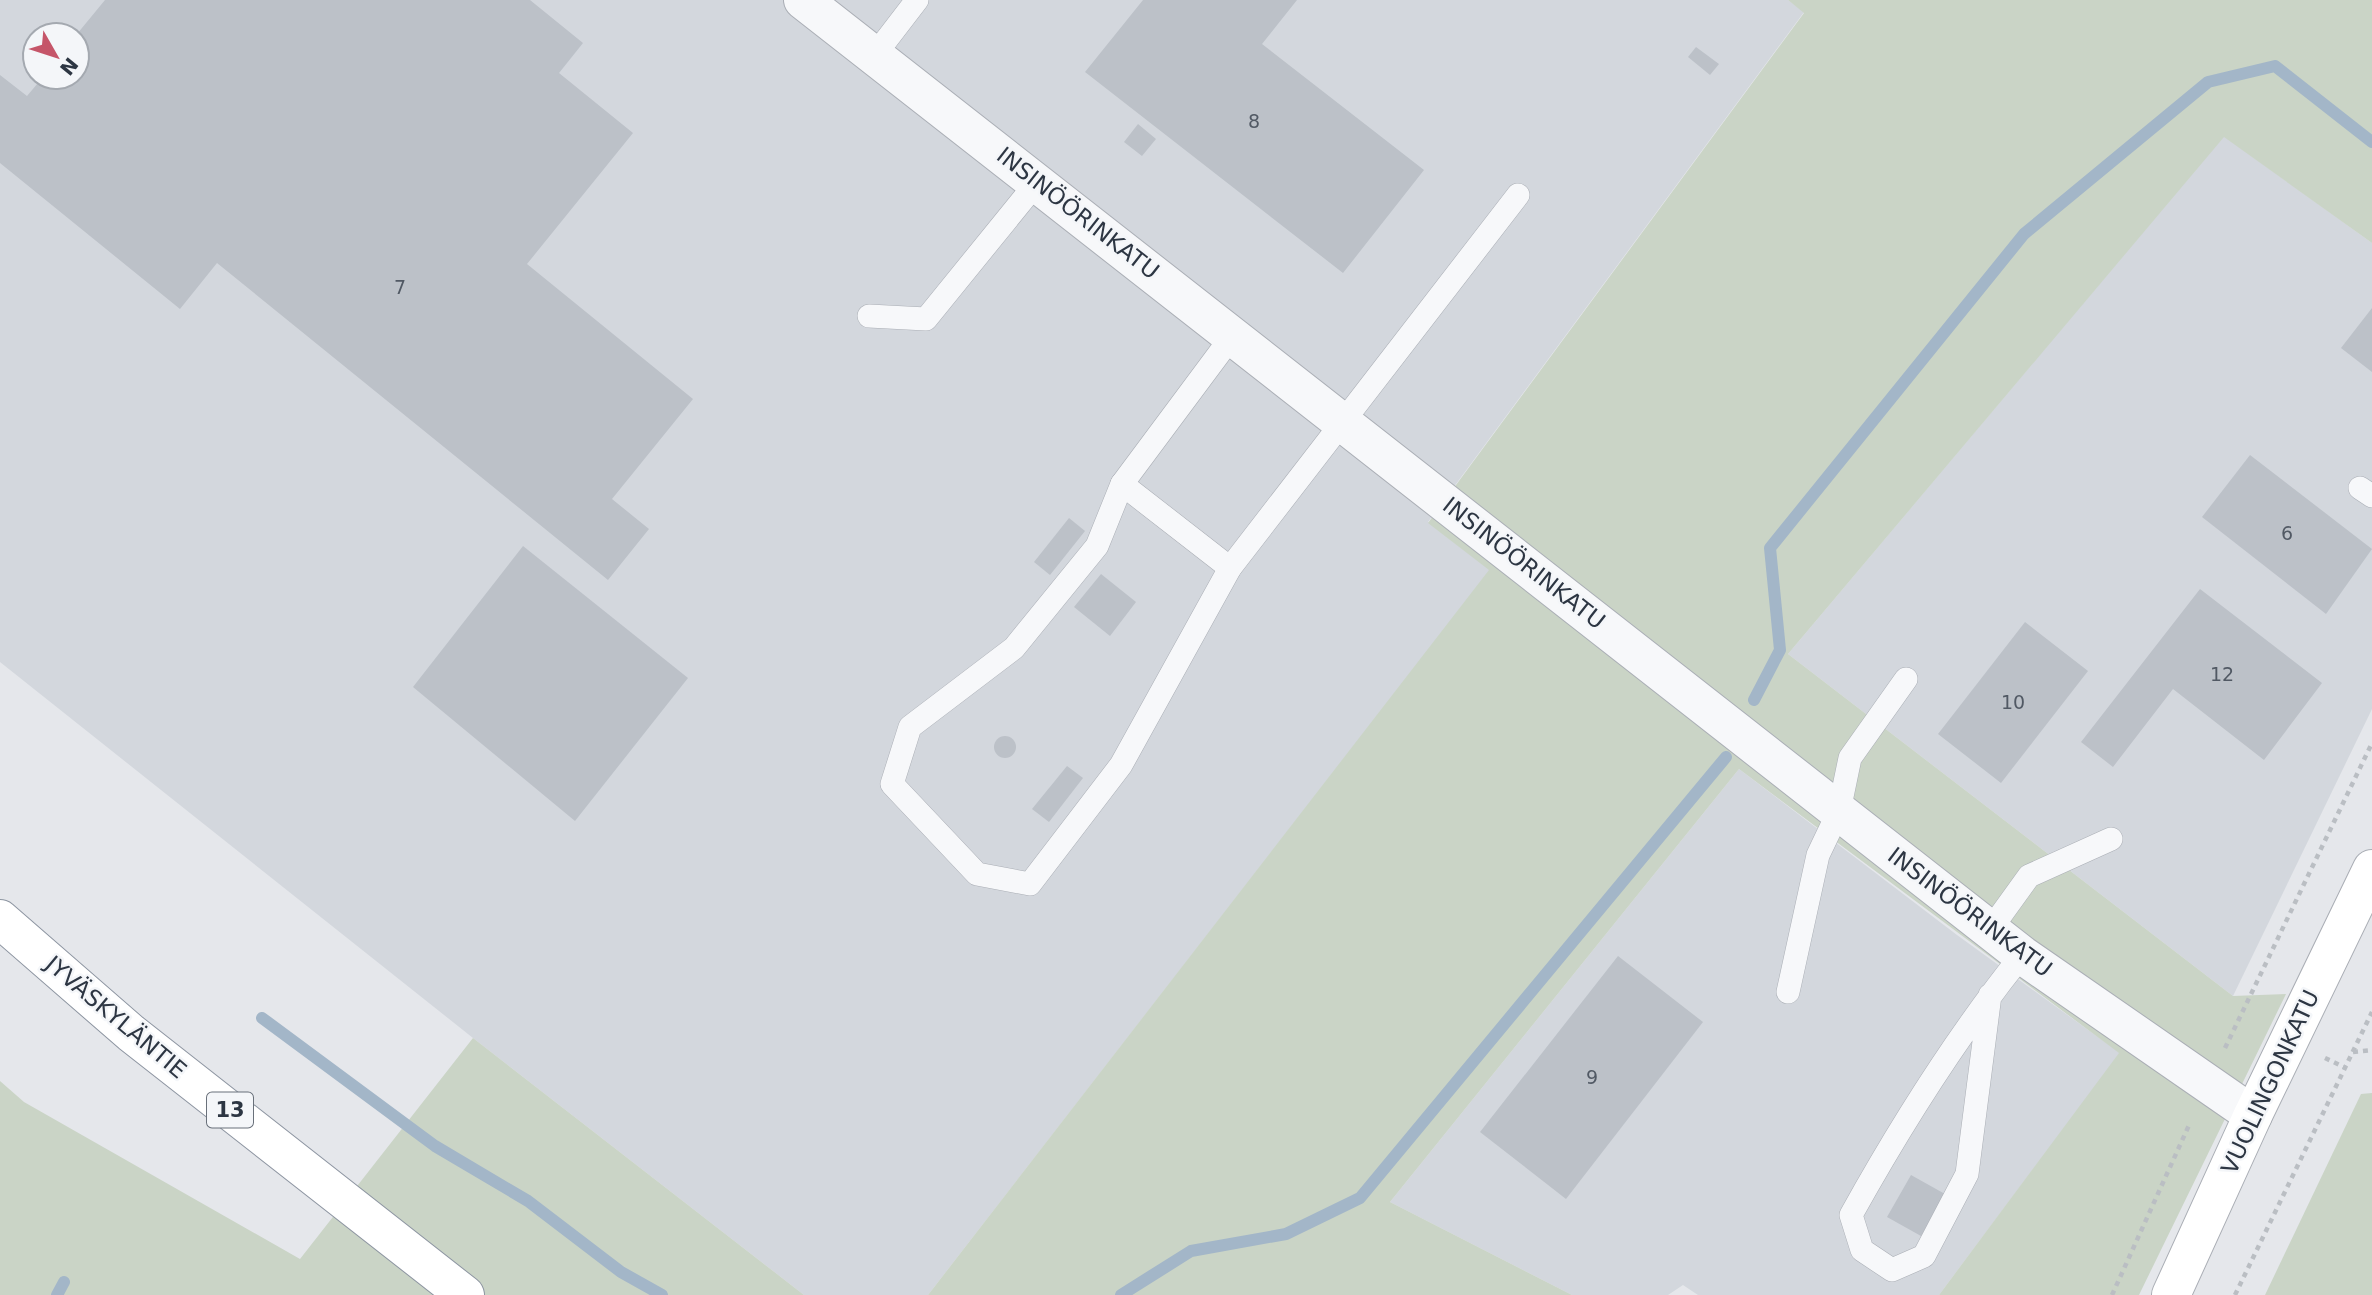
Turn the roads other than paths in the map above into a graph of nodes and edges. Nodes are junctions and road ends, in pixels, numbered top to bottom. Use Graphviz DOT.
graph roads {
  1 [pos="803,0"];
  2 [pos="917,0"];
  3 [pos="874,56"];
  4 [pos="1038,181"];
  5 [pos="1518,195"];
  6 [pos="869,316"];
  7 [pos="1233,335"];
  8 [pos="1344,422"];
  9 [pos="1122,484"];
  10 [pos="1230,568"];
  11 [pos="1906,679"];
  12 [pos="1839,811"];
  13 [pos="2111,839"];
  14 [pos="2372,869"];
  15 [pos="0,919"];
  16 [pos="1990,930"];
  17 [pos="2022,955"];
  18 [pos="1788,992"];
  19 [pos="1990,995"];
  20 [pos="2253,1115"];
  21 [pos="465,1295"];
  22 [pos="2171,1295"];
  1 -- 3 [label="street, INSINÖÖRINKATU"];
  2 -- 3 [label="lane"];
  3 -- 4 [label="street, INSINÖÖRINKATU"];
  4 -- 6 [label="lane"];
  4 -- 7 [label="street, INSINÖÖRINKATU"];
  5 -- 8 [label="lane"];
  7 -- 8 [label="street, INSINÖÖRINKATU"];
  7 -- 9 [label="lane"];
  8 -- 10 [label="lane"];
  8 -- 12 [label="street, INSINÖÖRINKATU"];
  9 -- 10 [label="lane"];
  9 -- 10 [label="lane"];
  11 -- 12 [label="lane"];
  12 -- 16 [label="street, INSINÖÖRINKATU"];
  12 -- 18 [label="lane"];
  13 -- 16 [label="lane"];
  14 -- 20 [label="main road, VUOLINGONKATU"];
  15 -- 21 [label="main road, JYVÄSKYLÄNTIE / 13"];
  16 -- 17 [label="street, INSINÖÖRINKATU"];
  17 -- 19 [label="lane"];
  17 -- 20 [label="street, INSINÖÖRINKATU"];
  19 -- 19 [label="lane"];
  20 -- 22 [label="main road, VUOLINGONKATU"];
}
